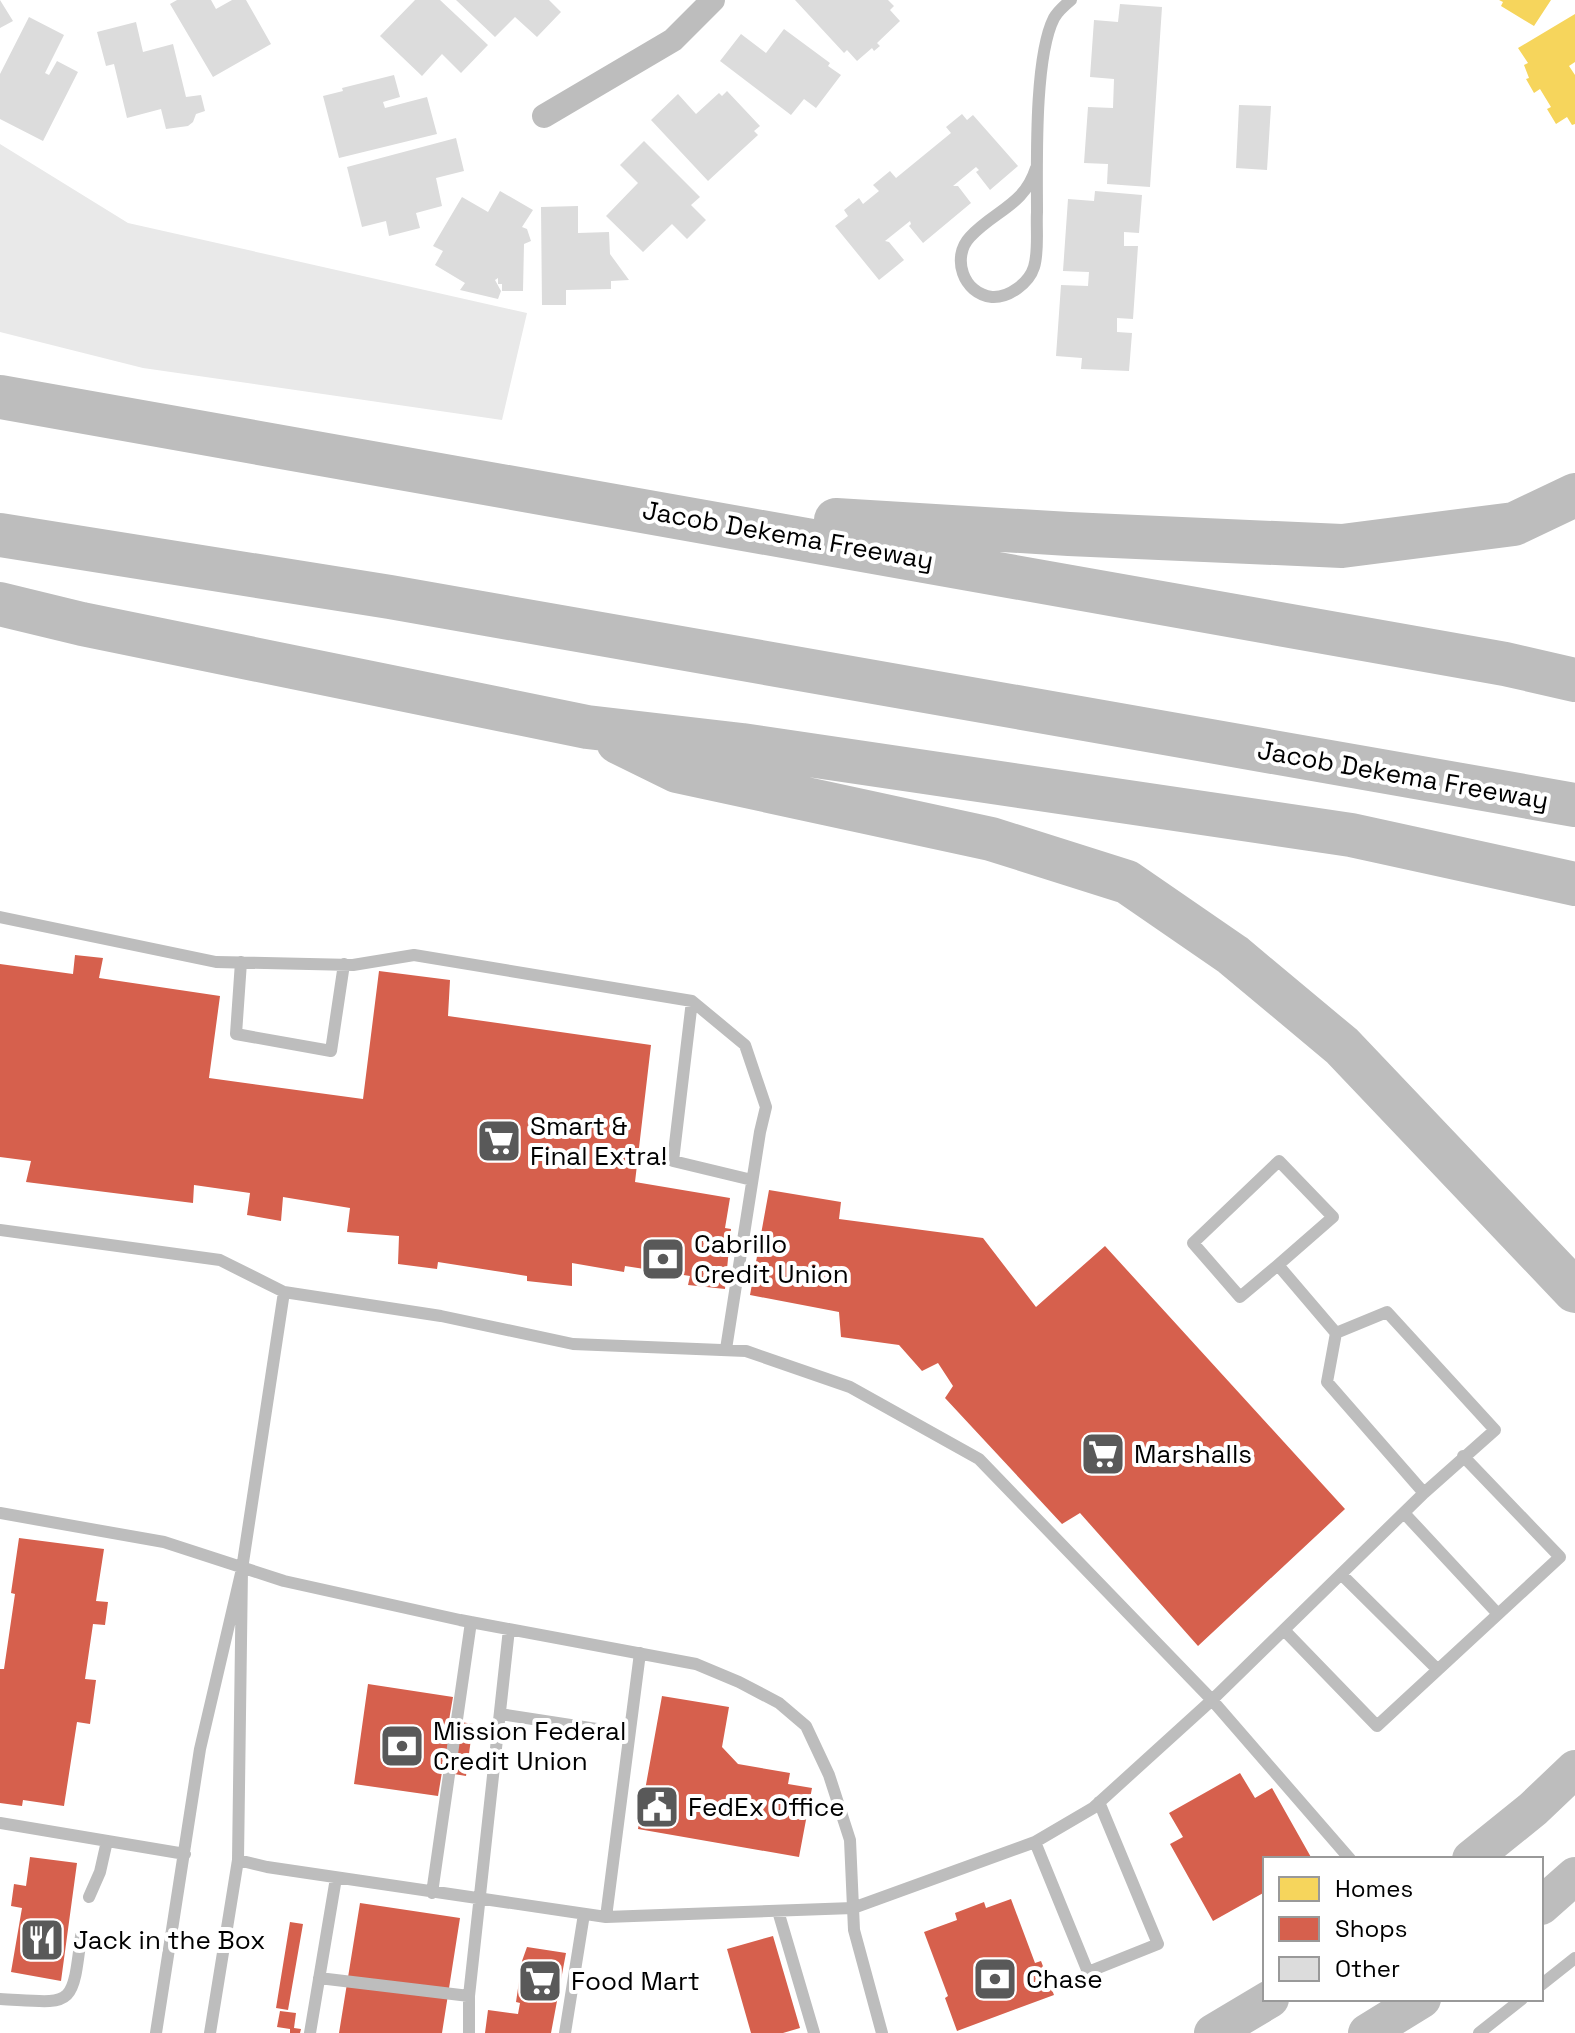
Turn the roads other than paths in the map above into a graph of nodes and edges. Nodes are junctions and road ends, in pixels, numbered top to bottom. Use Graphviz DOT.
graph roads {
  1 [pos="713,0"];
  2 [pos="1071,0"];
  3 [pos="544,116"];
  4 [pos="1036,168"];
  5 [pos="0,397"];
  6 [pos="1575,495"];
  7 [pos="630,507"];
  8 [pos="0,535"];
  9 [pos="0,604"];
  10 [pos="1575,680"];
  11 [pos="587,727"];
  12 [pos="1575,805"];
  13 [pos="1575,884"];
  14 [pos="0,917"];
  15 [pos="241,962"];
  16 [pos="344,964"];
  17 [pos="692,1001"];
  18 [pos="752,1180"];
  19 [pos="0,1230"];
  20 [pos="1278,1265"];
  21 [pos="1575,1291"];
  22 [pos="284,1292"];
  23 [pos="1336,1333"];
  24 [pos="726,1349"];
  25 [pos="1463,1456"];
  26 [pos="1424,1493"];
  27 [pos="0,1513"];
  28 [pos="1404,1513"];
  29 [pos="242,1569"];
  30 [pos="1341,1574"];
  31 [pos="1498,1614"];
  32 [pos="471,1622"];
  33 [pos="509,1629"];
  34 [pos="1284,1630"];
  35 [pos="640,1653"];
  36 [pos="1437,1669"];
  37 [pos="1212,1700"];
  38 [pos="500,1714"];
  39 [pos="629,1734"];
  40 [pos="1575,1769"];
  41 [pos="1099,1802"];
  42 [pos="0,1823"];
  43 [pos="107,1841"];
  44 [pos="1035,1842"];
  45 [pos="185,1854"];
  46 [pos="1348,1857"];
  47 [pos="1473,1857"];
  48 [pos="238,1860"];
  49 [pos="1575,1876"];
  50 [pos="336,1878"];
  51 [pos="432,1893"];
  52 [pos="89,1897"];
  53 [pos="481,1900"];
  54 [pos="1543,1904"];
  55 [pos="853,1908"];
  56 [pos="778,1911"];
  57 [pos="584,1914"];
  58 [pos="606,1917"];
  59 [pos="81,1936"];
  60 [pos="1575,1958"];
  61 [pos="319,1978"];
  62 [pos="1543,1983"];
  63 [pos="469,1996"];
  64 [pos="0,1999"];
  65 [pos="1267,2001"];
  66 [pos="1419,2001"];
  67 [pos="1519,2001"];
  68 [pos="156,2033"];
  69 [pos="210,2033"];
  70 [pos="310,2033"];
  71 [pos="469,2033"];
  72 [pos="565,2033"];
  73 [pos="814,2033"];
  74 [pos="882,2033"];
  75 [pos="1213,2033"];
  76 [pos="1367,2033"];
  77 [pos="1479,2033"];
  1 -- 3 [label="street"];
  2 -- 4 [label="lane"];
  4 -- 4 [label="lane"];
  5 -- 7 [label="highway, Jacob Dekema Freeway"];
  6 -- 7 [label="highway"];
  7 -- 10 [label="highway, Jacob Dekema Freeway"];
  8 -- 12 [label="highway, Jacob Dekema Freeway"];
  9 -- 11 [label="highway"];
  11 -- 13 [label="highway"];
  11 -- 21 [label="highway"];
  14 -- 15 [label="lane"];
  15 -- 16 [label="lane"];
  15 -- 16 [label="lane"];
  16 -- 17 [label="lane"];
  17 -- 18 [label="lane"];
  17 -- 18 [label="lane"];
  18 -- 24 [label="lane"];
  19 -- 22 [label="lane"];
  20 -- 20 [label="lane"];
  20 -- 23 [label="lane"];
  22 -- 24 [label="lane"];
  22 -- 29 [label="lane"];
  23 -- 25 [label="lane"];
  23 -- 26 [label="lane"];
  24 -- 37 [label="lane"];
  25 -- 26 [label="lane"];
  25 -- 31 [label="lane"];
  26 -- 28 [label="lane"];
  27 -- 29 [label="lane"];
  28 -- 30 [label="lane"];
  28 -- 31 [label="lane"];
  29 -- 32 [label="lane"];
  29 -- 45 [label="lane"];
  29 -- 48 [label="lane"];
  30 -- 34 [label="lane"];
  30 -- 36 [label="lane"];
  31 -- 36 [label="lane"];
  32 -- 33 [label="lane"];
  32 -- 51 [label="lane"];
  33 -- 35 [label="lane"];
  33 -- 38 [label="lane"];
  34 -- 36 [label="lane"];
  34 -- 37 [label="lane"];
  35 -- 39 [label="lane"];
  35 -- 55 [label="lane"];
  37 -- 41 [label="lane"];
  37 -- 46 [label="lane"];
  38 -- 39 [label="lane"];
  38 -- 53 [label="lane"];
  39 -- 58 [label="lane"];
  40 -- 47 [label="main road"];
  41 -- 44 [label="lane"];
  41 -- 44 [label="lane"];
  42 -- 43 [label="lane"];
  43 -- 45 [label="lane"];
  43 -- 52 [label="lane"];
  44 -- 55 [label="lane"];
  45 -- 68 [label="lane"];
  48 -- 50 [label="lane"];
  48 -- 69 [label="lane"];
  49 -- 54 [label="main road"];
  50 -- 51 [label="lane"];
  50 -- 61 [label="lane"];
  51 -- 53 [label="lane"];
  53 -- 57 [label="lane"];
  53 -- 63 [label="lane"];
  55 -- 56 [label="lane"];
  55 -- 74 [label="lane"];
  56 -- 58 [label="lane"];
  56 -- 73 [label="lane"];
  57 -- 58 [label="lane"];
  57 -- 72 [label="lane"];
  59 -- 64 [label="lane"];
  60 -- 62 [label="lane"];
  61 -- 63 [label="lane"];
  61 -- 70 [label="lane"];
  63 -- 71 [label="lane"];
  65 -- 75 [label="main road"];
  66 -- 76 [label="main road"];
  67 -- 77 [label="lane"];
}
